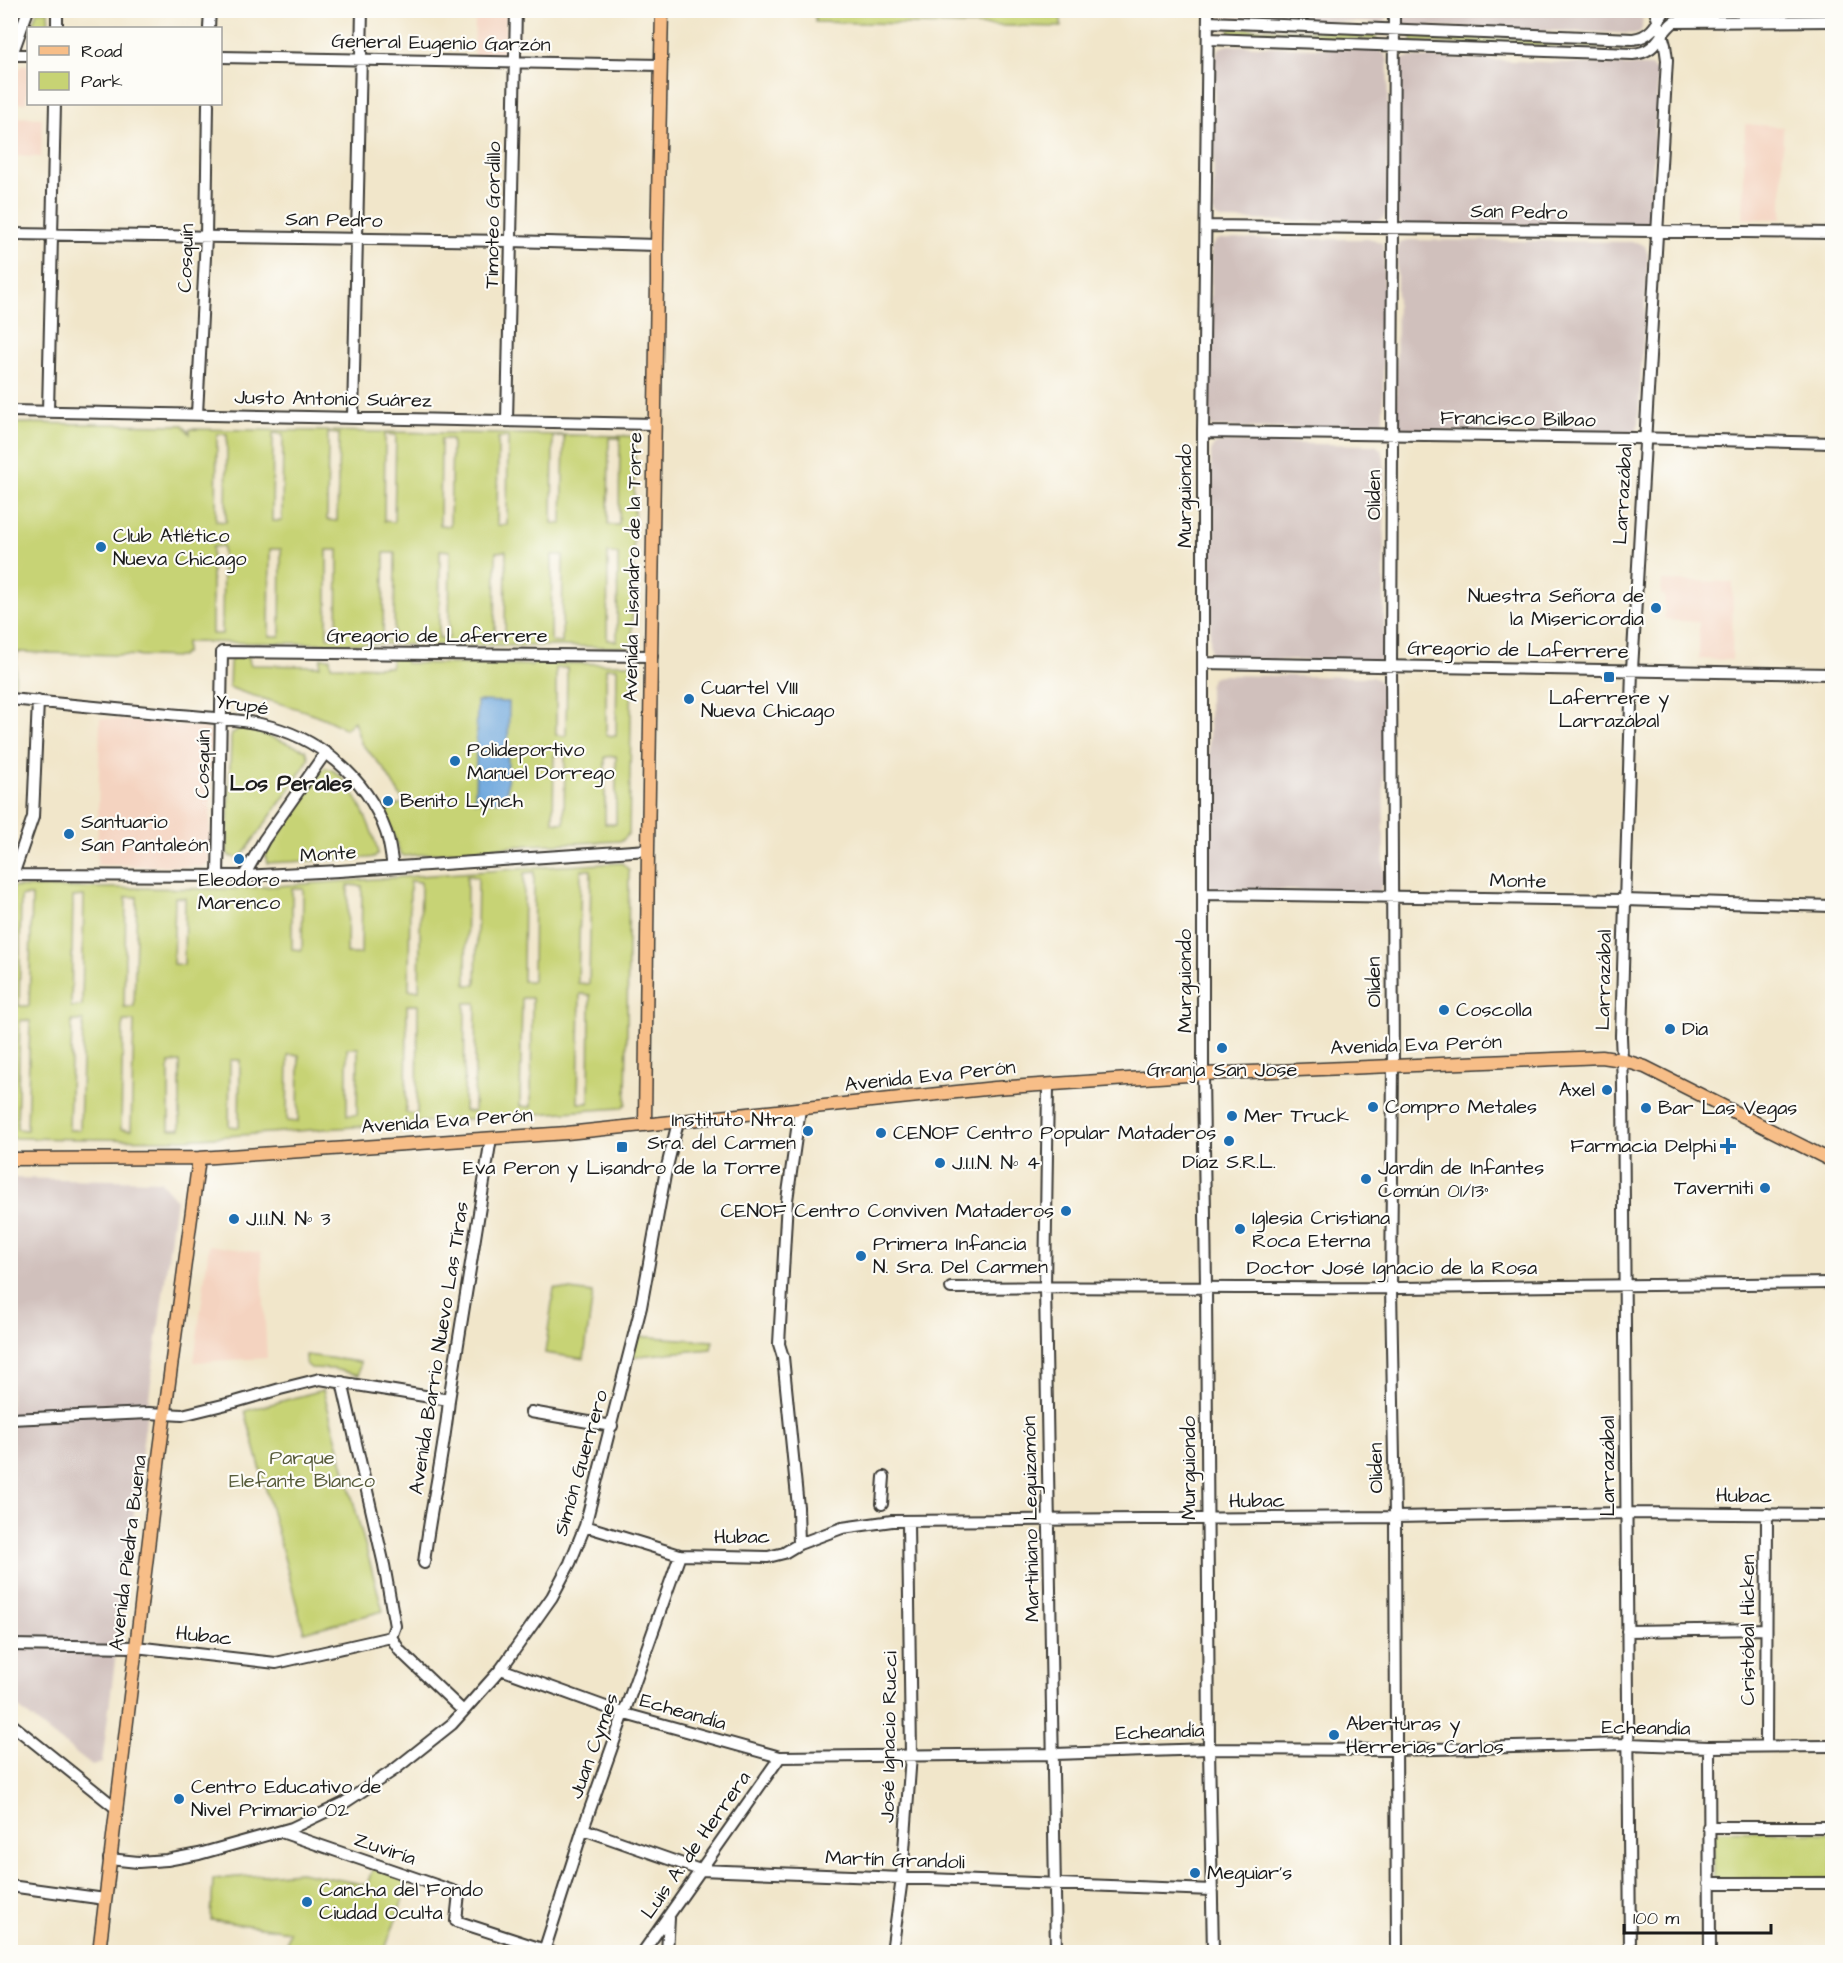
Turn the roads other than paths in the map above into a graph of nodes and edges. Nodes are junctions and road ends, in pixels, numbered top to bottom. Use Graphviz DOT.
graph roads {
  1 [pos="28,10"];
  2 [pos="57,10"];
  3 [pos="210,10"];
  4 [pos="362,10"];
  5 [pos="516,10"];
  6 [pos="662,10"];
  7 [pos="1395,10"];
  8 [pos="1665,10"];
  9 [pos="1208,16"];
  10 [pos="1657,16"];
  11 [pos="1833,21"];
  12 [pos="57,27"];
  13 [pos="210,27"];
  14 [pos="1394,29"];
  15 [pos="1662,35"];
  16 [pos="1208,39"];
  17 [pos="1394,46"];
  18 [pos="27,55"];
  19 [pos="11,57"];
  20 [pos="222,57"];
  21 [pos="361,60"];
  22 [pos="515,62"];
  23 [pos="661,65"];
  24 [pos="56,105"];
  25 [pos="208,105"];
  26 [pos="1206,226"];
  27 [pos="1393,228"];
  28 [pos="1657,231"];
  29 [pos="1833,233"];
  30 [pos="10,234"];
  31 [pos="52,234"];
  32 [pos="206,237"];
  33 [pos="358,239"];
  34 [pos="510,241"];
  35 [pos="657,245"];
  36 [pos="10,411"];
  37 [pos="48,411"];
  38 [pos="197,414"];
  39 [pos="353,417"];
  40 [pos="507,421"];
  41 [pos="655,424"];
  42 [pos="1203,432"];
  43 [pos="1392,435"];
  44 [pos="1644,439"];
  45 [pos="1833,443"];
  46 [pos="222,652"];
  47 [pos="652,656"];
  48 [pos="1203,663"];
  49 [pos="1391,666"];
  50 [pos="1632,670"];
  51 [pos="1833,674"];
  52 [pos="10,699"];
  53 [pos="38,701"];
  54 [pos="222,719"];
  55 [pos="326,752"];
  56 [pos="648,850"];
  57 [pos="393,867"];
  58 [pos="12,875"];
  59 [pos="244,876"];
  60 [pos="218,877"];
  61 [pos="1203,894"];
  62 [pos="1391,897"];
  63 [pos="1624,900"];
  64 [pos="1833,906"];
  65 [pos="1622,1060"];
  66 [pos="1393,1065"];
  67 [pos="1203,1074"];
  68 [pos="1048,1085"];
  69 [pos="800,1109"];
  70 [pos="678,1122"];
  71 [pos="645,1125"];
  72 [pos="490,1138"];
  73 [pos="199,1158"];
  74 [pos="10,1159"];
  75 [pos="1833,1161"];
  76 [pos="1833,1283"];
  77 [pos="1624,1284"];
  78 [pos="1045,1287"];
  79 [pos="1206,1287"];
  80 [pos="951,1288"];
  81 [pos="1391,1288"];
  82 [pos="342,1382"];
  83 [pos="449,1400"];
  84 [pos="531,1412"];
  85 [pos="165,1415"];
  86 [pos="10,1419"];
  87 [pos="612,1426"];
  88 [pos="884,1477"];
  89 [pos="882,1504"];
  90 [pos="1626,1513"];
  91 [pos="1767,1514"];
  92 [pos="1833,1515"];
  93 [pos="1395,1517"];
  94 [pos="1207,1519"];
  95 [pos="1048,1520"];
  96 [pos="908,1522"];
  97 [pos="585,1526"];
  98 [pos="799,1544"];
  99 [pos="680,1555"];
  100 [pos="424,1563"];
  101 [pos="1765,1629"];
  102 [pos="1627,1631"];
  103 [pos="391,1637"];
  104 [pos="10,1645"];
  105 [pos="135,1647"];
  106 [pos="501,1669"];
  107 [pos="464,1711"];
  108 [pos="625,1714"];
  109 [pos="10,1724"];
  110 [pos="1628,1744"];
  111 [pos="1766,1746"];
  112 [pos="1833,1746"];
  113 [pos="1709,1747"];
  114 [pos="1209,1749"];
  115 [pos="1395,1750"];
  116 [pos="1054,1754"];
  117 [pos="911,1755"];
  118 [pos="780,1757"];
  119 [pos="116,1808"];
  120 [pos="1708,1827"];
  121 [pos="1833,1827"];
  122 [pos="584,1829"];
  123 [pos="280,1832"];
  124 [pos="109,1859"];
  125 [pos="700,1870"];
  126 [pos="902,1878"];
  127 [pos="1709,1883"];
  128 [pos="1833,1883"];
  129 [pos="1055,1884"];
  130 [pos="10,1886"];
  131 [pos="1212,1890"];
  132 [pos="105,1899"];
  133 [pos="669,1918"];
  134 [pos="548,1952"];
  135 [pos="99,1953"];
  136 [pos="643,1953"];
  137 [pos="668,1953"];
  138 [pos="892,1953"];
  139 [pos="1056,1953"];
  140 [pos="1213,1953"];
  141 [pos="1397,1953"];
  142 [pos="1630,1953"];
  143 [pos="1710,1953"];
  1 -- 19 [label="street"];
  2 -- 12 [label="street"];
  3 -- 13 [label="street"];
  4 -- 21 [label="street"];
  5 -- 22 [label="street, Timoteo Gordillo"];
  6 -- 23 [label="main road, Avenida Lisandro de la Torre"];
  7 -- 14 [label="street, Oliden"];
  8 -- 10 [label="street"];
  9 -- 14 [label="street"];
  9 -- 16 [label="street, Murguiondo"];
  10 -- 14 [label="street"];
  10 -- 15 [label="street, Larrazábal"];
  11 -- 15 [label="street"];
  14 -- 17 [label="street, Oliden"];
  15 -- 17 [label="street"];
  15 -- 28 [label="street, Larrazábal"];
  16 -- 17 [label="street"];
  16 -- 26 [label="street, Murguiondo"];
  17 -- 27 [label="street, Oliden"];
  18 -- 19 [label="street"];
  20 -- 21 [label="street, General Eugenio Garzón"];
  21 -- 22 [label="street, General Eugenio Garzón"];
  21 -- 33 [label="street"];
  22 -- 23 [label="street, General Eugenio Garzón"];
  22 -- 34 [label="street, Timoteo Gordillo"];
  23 -- 35 [label="main road, Avenida Lisandro de la Torre"];
  24 -- 31 [label="street"];
  25 -- 32 [label="street, Cosquín"];
  26 -- 27 [label="street, San Pedro"];
  26 -- 42 [label="street, Murguiondo"];
  27 -- 28 [label="street, San Pedro"];
  27 -- 43 [label="street, Oliden"];
  28 -- 29 [label="street, San Pedro"];
  28 -- 44 [label="street, Larrazábal"];
  30 -- 31 [label="street, San Pedro"];
  31 -- 32 [label="street, San Pedro"];
  31 -- 37 [label="street"];
  32 -- 33 [label="street, San Pedro"];
  32 -- 38 [label="street, Cosquín"];
  33 -- 34 [label="street, San Pedro"];
  33 -- 39 [label="street"];
  34 -- 35 [label="street, San Pedro"];
  34 -- 40 [label="street, Timoteo Gordillo"];
  35 -- 41 [label="main road, Avenida Lisandro de la Torre"];
  36 -- 37 [label="street, Justo Antonio Suárez"];
  37 -- 38 [label="street, Justo Antonio Suárez"];
  38 -- 39 [label="street, Justo Antonio Suárez"];
  39 -- 40 [label="street, Justo Antonio Suárez"];
  40 -- 41 [label="street, Justo Antonio Suárez"];
  41 -- 47 [label="main road, Avenida Lisandro de la Torre"];
  42 -- 43 [label="street, Francisco Bilbao"];
  42 -- 48 [label="street, Murguiondo"];
  43 -- 44 [label="street, Francisco Bilbao"];
  43 -- 49 [label="street, Oliden"];
  44 -- 45 [label="street, Francisco Bilbao"];
  44 -- 50 [label="street, Larrazábal"];
  46 -- 47 [label="street, Gregorio de Laferrere"];
  46 -- 54 [label="street, Cosquín"];
  47 -- 56 [label="main road, Avenida Lisandro de la Torre"];
  48 -- 49 [label="street, Gregorio de Laferrere"];
  48 -- 61 [label="street, Murguiondo"];
  49 -- 50 [label="street, Gregorio de Laferrere"];
  49 -- 62 [label="street, Oliden"];
  50 -- 51 [label="street, Gregorio de Laferrere"];
  50 -- 63 [label="street, Larrazábal"];
  52 -- 53 [label="street, Yrupé"];
  53 -- 54 [label="street, Yrupé"];
  53 -- 58 [label="street"];
  54 -- 55 [label="street, Yrupé"];
  54 -- 60 [label="street, Cosquín"];
  55 -- 57 [label="street, Yrupé"];
  55 -- 59 [label="street"];
  56 -- 57 [label="street, Monte"];
  56 -- 71 [label="main road, Avenida Lisandro de la Torre"];
  57 -- 59 [label="street, Monte"];
  58 -- 60 [label="street, Monte"];
  59 -- 60 [label="street, Monte"];
  61 -- 62 [label="street, Monte"];
  61 -- 67 [label="street, Murguiondo"];
  62 -- 63 [label="street, Monte"];
  62 -- 66 [label="street, Oliden"];
  63 -- 64 [label="street, Monte"];
  63 -- 65 [label="street, Larrazábal"];
  65 -- 66 [label="main road, Avenida Eva Perón"];
  65 -- 75 [label="main road, Avenida Eva Perón"];
  65 -- 77 [label="street, Larrazábal"];
  66 -- 67 [label="main road, Avenida Eva Perón"];
  66 -- 81 [label="street, Oliden"];
  67 -- 68 [label="main road, Avenida Eva Perón"];
  67 -- 79 [label="street, Murguiondo"];
  68 -- 69 [label="main road, Avenida Eva Perón"];
  68 -- 78 [label="street, Martiniano Leguizamón"];
  69 -- 70 [label="main road, Avenida Eva Perón"];
  69 -- 98 [label="street"];
  70 -- 71 [label="main road, Avenida Eva Perón"];
  70 -- 87 [label="street, Simón Guerrero"];
  71 -- 72 [label="main road, Avenida Eva Perón"];
  72 -- 73 [label="main road, Avenida Eva Perón"];
  72 -- 83 [label="street, Avenida Barrio Nuevo Las Tiras"];
  73 -- 74 [label="main road, Avenida Eva Perón"];
  73 -- 85 [label="main road, Avenida Piedra Buena"];
  76 -- 77 [label="street, Doctor José Ignacio de la Rosa"];
  77 -- 81 [label="street, Doctor José Ignacio de la Rosa"];
  77 -- 90 [label="street, Larrazábal"];
  78 -- 79 [label="street, Doctor José Ignacio de la Rosa"];
  78 -- 80 [label="street, Doctor José Ignacio de la Rosa"];
  78 -- 95 [label="street, Martiniano Leguizamón"];
  79 -- 81 [label="street, Doctor José Ignacio de la Rosa"];
  79 -- 94 [label="street, Murguiondo"];
  81 -- 93 [label="street, Oliden"];
  82 -- 83 [label="street"];
  82 -- 85 [label="street"];
  82 -- 103 [label="street"];
  83 -- 100 [label="street, Avenida Barrio Nuevo Las Tiras"];
  84 -- 87 [label="street"];
  85 -- 86 [label="street"];
  85 -- 105 [label="main road, Avenida Piedra Buena"];
  87 -- 97 [label="street, Simón Guerrero"];
  88 -- 89 [label="street"];
  90 -- 91 [label="street, Hubac"];
  90 -- 93 [label="street, Hubac"];
  90 -- 102 [label="street, Larrazábal"];
  91 -- 92 [label="street, Hubac"];
  91 -- 101 [label="street, Cristóbal Hicken"];
  93 -- 94 [label="street, Hubac"];
  93 -- 115 [label="street, Oliden"];
  94 -- 95 [label="street, Hubac"];
  94 -- 114 [label="street, Murguiondo"];
  95 -- 96 [label="street, Hubac"];
  95 -- 116 [label="street, Martiniano Leguizamón"];
  96 -- 98 [label="street, Hubac"];
  96 -- 117 [label="street, José Ignacio Rucci"];
  97 -- 99 [label="street, Hubac"];
  97 -- 106 [label="street, Simón Guerrero"];
  98 -- 99 [label="street, Hubac"];
  99 -- 108 [label="street, Juan Cymes"];
  101 -- 102 [label="street"];
  101 -- 111 [label="street, Cristóbal Hicken"];
  102 -- 110 [label="street, Larrazábal"];
  103 -- 105 [label="street, Hubac"];
  103 -- 107 [label="street"];
  104 -- 105 [label="street, Hubac"];
  105 -- 119 [label="main road, Avenida Piedra Buena"];
  106 -- 107 [label="street, Simón Guerrero"];
  106 -- 108 [label="street, Echeandía"];
  107 -- 123 [label="street, Simón Guerrero"];
  108 -- 118 [label="street, Echeandía"];
  108 -- 122 [label="street, Juan Cymes"];
  109 -- 119 [label="street"];
  110 -- 113 [label="street, Echeandía"];
  110 -- 115 [label="street, Echeandía"];
  110 -- 142 [label="street, Larrazábal"];
  111 -- 112 [label="street, Echeandía"];
  111 -- 113 [label="street, Echeandía"];
  113 -- 120 [label="street"];
  114 -- 115 [label="street, Echeandía"];
  114 -- 116 [label="street, Echeandía"];
  114 -- 131 [label="street, Murguiondo"];
  115 -- 141 [label="street, Oliden"];
  116 -- 117 [label="street, Echeandía"];
  116 -- 129 [label="street, Martiniano Leguizamón"];
  117 -- 118 [label="street, Echeandía"];
  117 -- 126 [label="street, José Ignacio Rucci"];
  118 -- 125 [label="street, Luis A. de Herrera"];
  119 -- 124 [label="main road, Avenida Piedra Buena"];
  120 -- 121 [label="street"];
  120 -- 127 [label="street"];
  122 -- 125 [label="street, Martín Grandoli"];
  122 -- 134 [label="street, Juan Cymes"];
  123 -- 124 [label="street, Simón Guerrero"];
  123 -- 134 [label="street, Zuviría"];
  124 -- 132 [label="main road, Avenida Piedra Buena"];
  125 -- 126 [label="street, Martín Grandoli"];
  125 -- 133 [label="street, Luis A. de Herrera"];
  126 -- 129 [label="street, Martín Grandoli"];
  126 -- 138 [label="street, José Ignacio Rucci"];
  127 -- 128 [label="street"];
  127 -- 143 [label="street"];
  129 -- 131 [label="street, Martín Grandoli"];
  129 -- 139 [label="street, Martiniano Leguizamón"];
  130 -- 132 [label="street"];
  131 -- 140 [label="street, Murguiondo"];
  132 -- 135 [label="main road, Avenida Piedra Buena"];
  133 -- 136 [label="street, Luis A. de Herrera"];
  133 -- 137 [label="street"];
}
